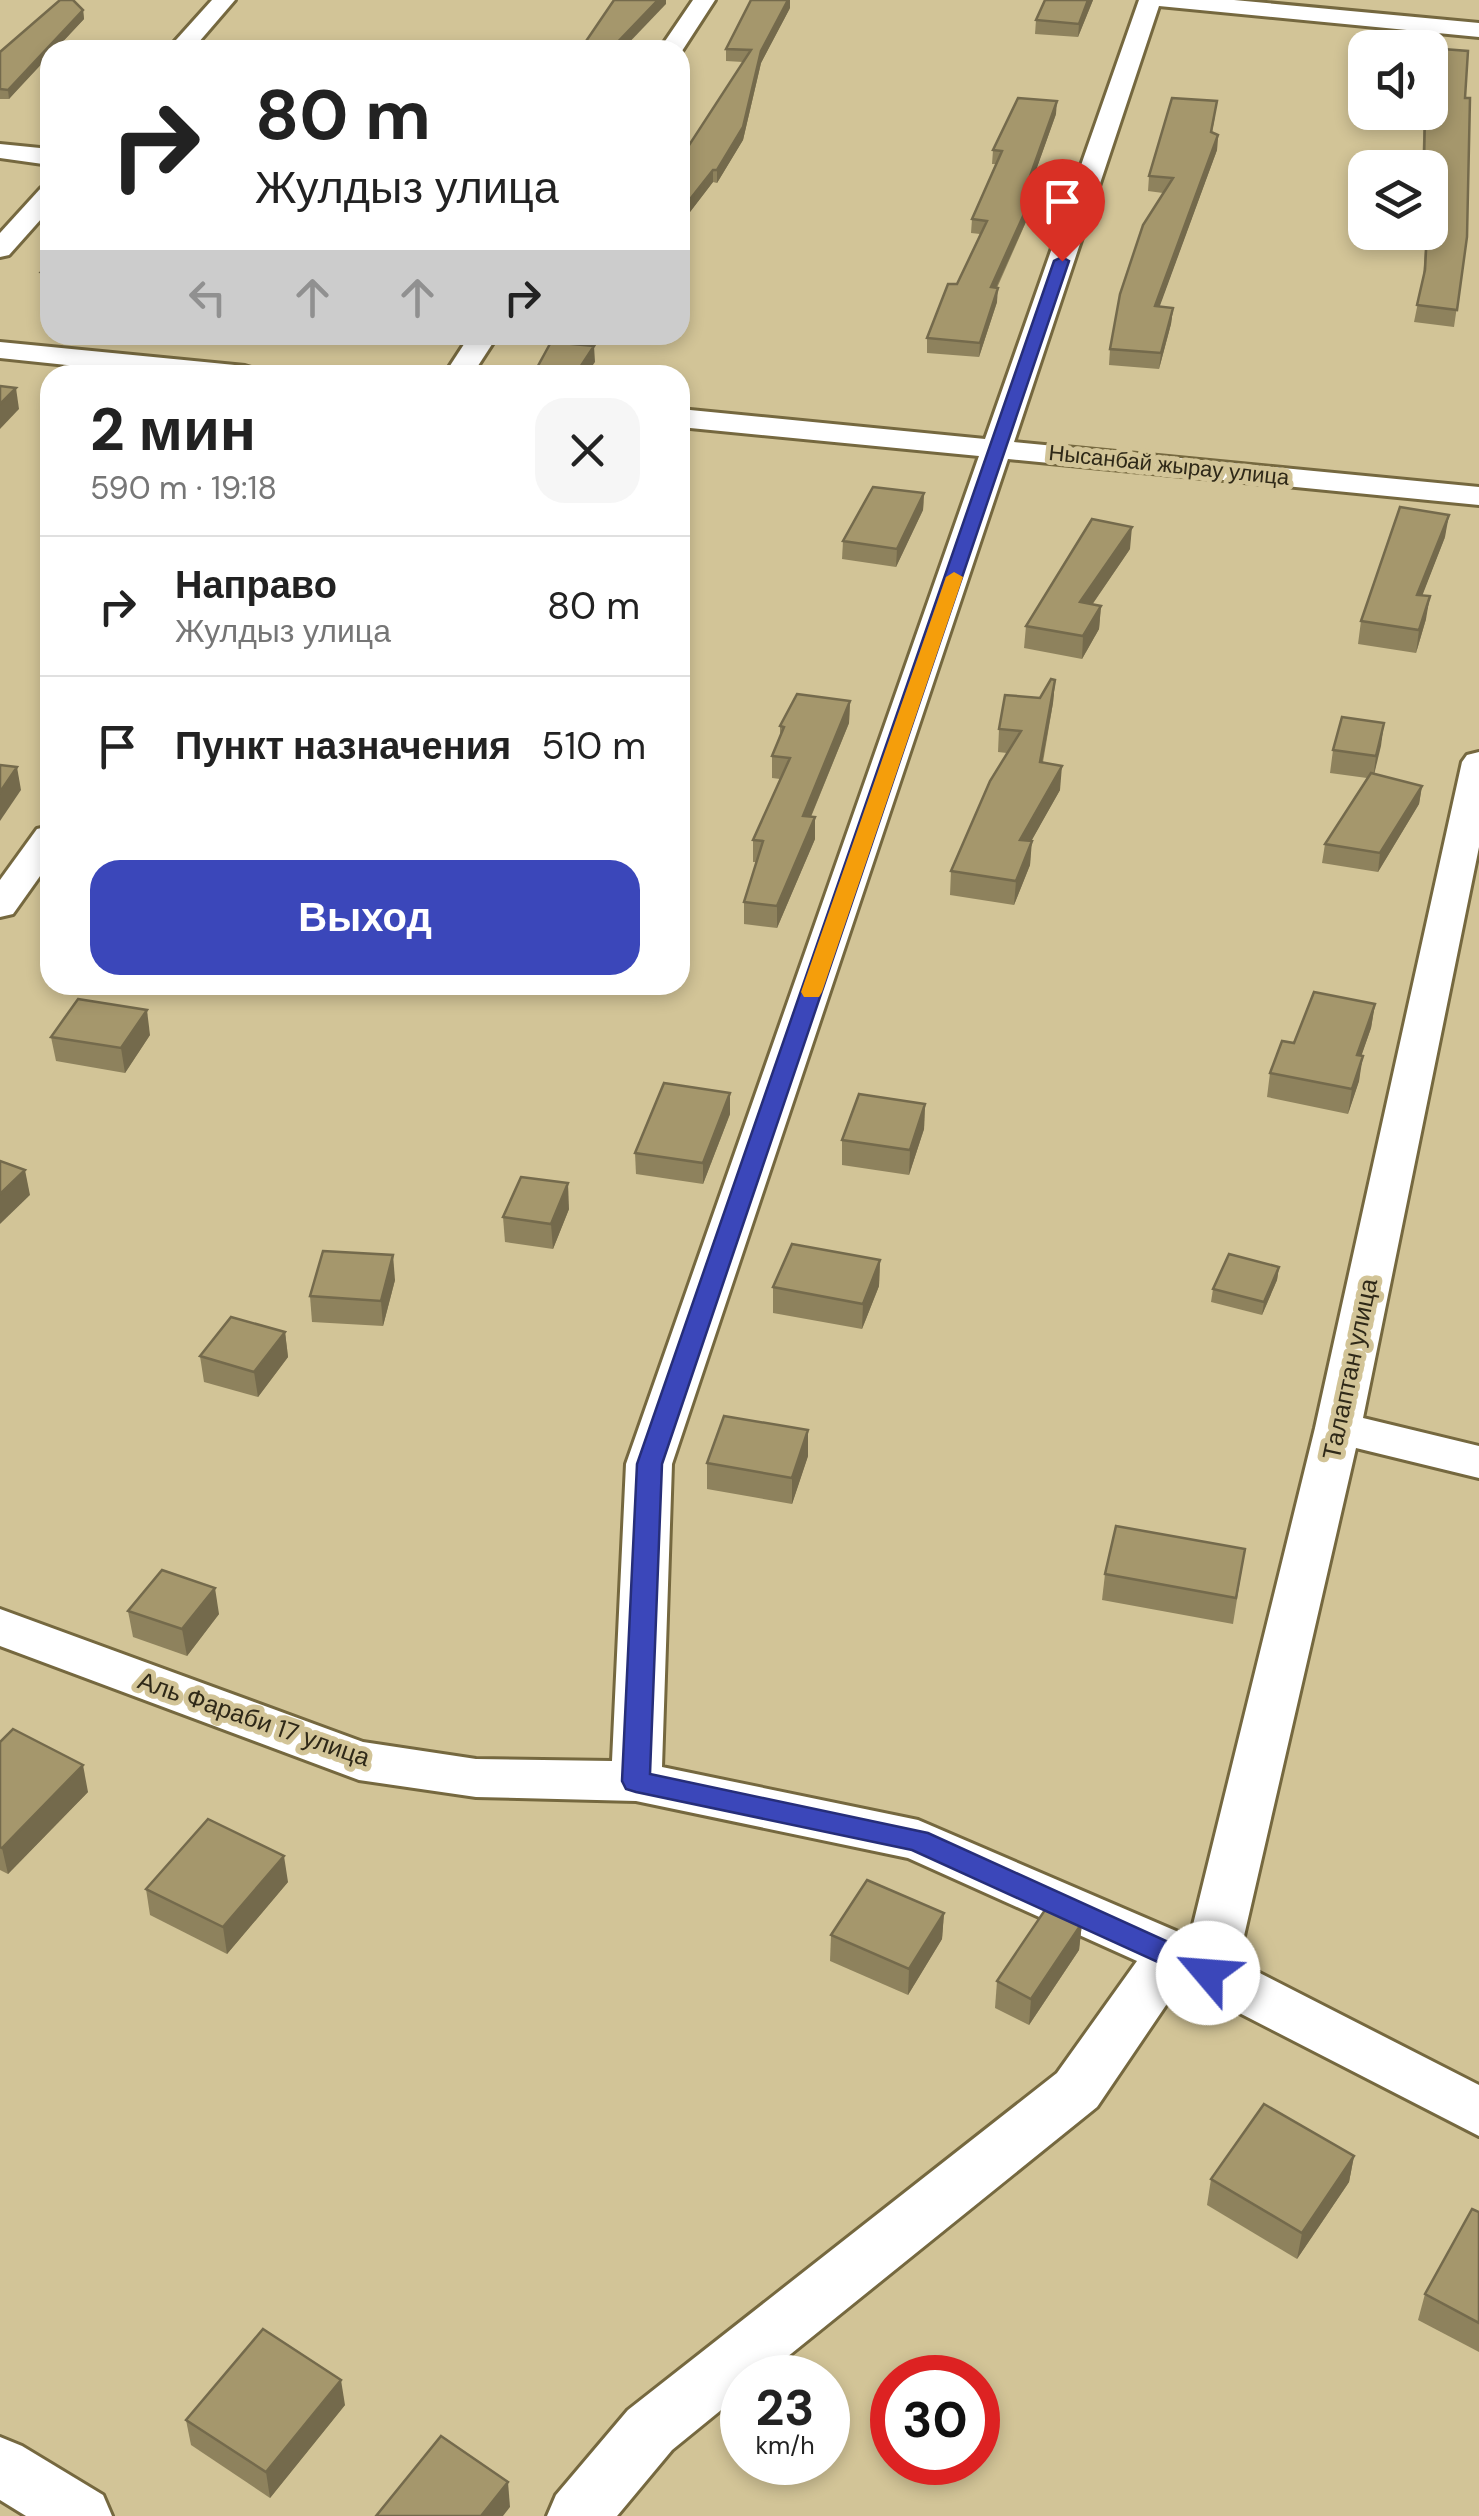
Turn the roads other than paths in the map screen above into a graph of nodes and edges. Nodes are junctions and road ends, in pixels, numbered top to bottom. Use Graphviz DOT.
graph roads {
  1 [pos="224,0"];
  2 [pos="704,0"];
  3 [pos="1150,0"];
  4 [pos="1162,0"];
  5 [pos="1479,30"];
  6 [pos="188,40"];
  7 [pos="678,40"];
  8 [pos="0,152"];
  9 [pos="40,157"];
  10 [pos="40,204"];
  11 [pos="0,248"];
  12 [pos="0,350"];
  13 [pos="147,365"];
  14 [pos="690,419"];
  15 [pos="998,448"];
  16 [pos="1479,496"];
  17 [pos="1479,762"];
  18 [pos="40,851"];
  19 [pos="0,906"];
  20 [pos="1338,1428"];
  21 [pos="1479,1462"];
  22 [pos="0,1627"];
  23 [pos="636,1781"];
  24 [pos="1190,1963"];
  25 [pos="1479,2112"];
  26 [pos="0,2466"];
  27 [pos="80,2516"];
  28 [pos="578,2516"];
  1 -- 6 [label="street"];
  2 -- 7 [label="street"];
  3 -- 15 [label="street"];
  4 -- 5 [label="street"];
  8 -- 9 [label="street"];
  10 -- 11 [label="street"];
  12 -- 13 [label="street"];
  14 -- 15 [label="street, Нысанбай жырау улица"];
  15 -- 16 [label="street, Нысанбай жырау улица"];
  15 -- 23 [label="street"];
  17 -- 20 [label="street, Талаптан улица"];
  18 -- 19 [label="street"];
  20 -- 21 [label="street"];
  20 -- 24 [label="street, Талаптан улица"];
  22 -- 23 [label="street, Аль Фараби 17 улица"];
  23 -- 24 [label="street, Аль Фараби 17 улица"];
  24 -- 25 [label="street, Аль Фараби 17 улица"];
  24 -- 28 [label="street"];
  26 -- 27 [label="street"];
}
